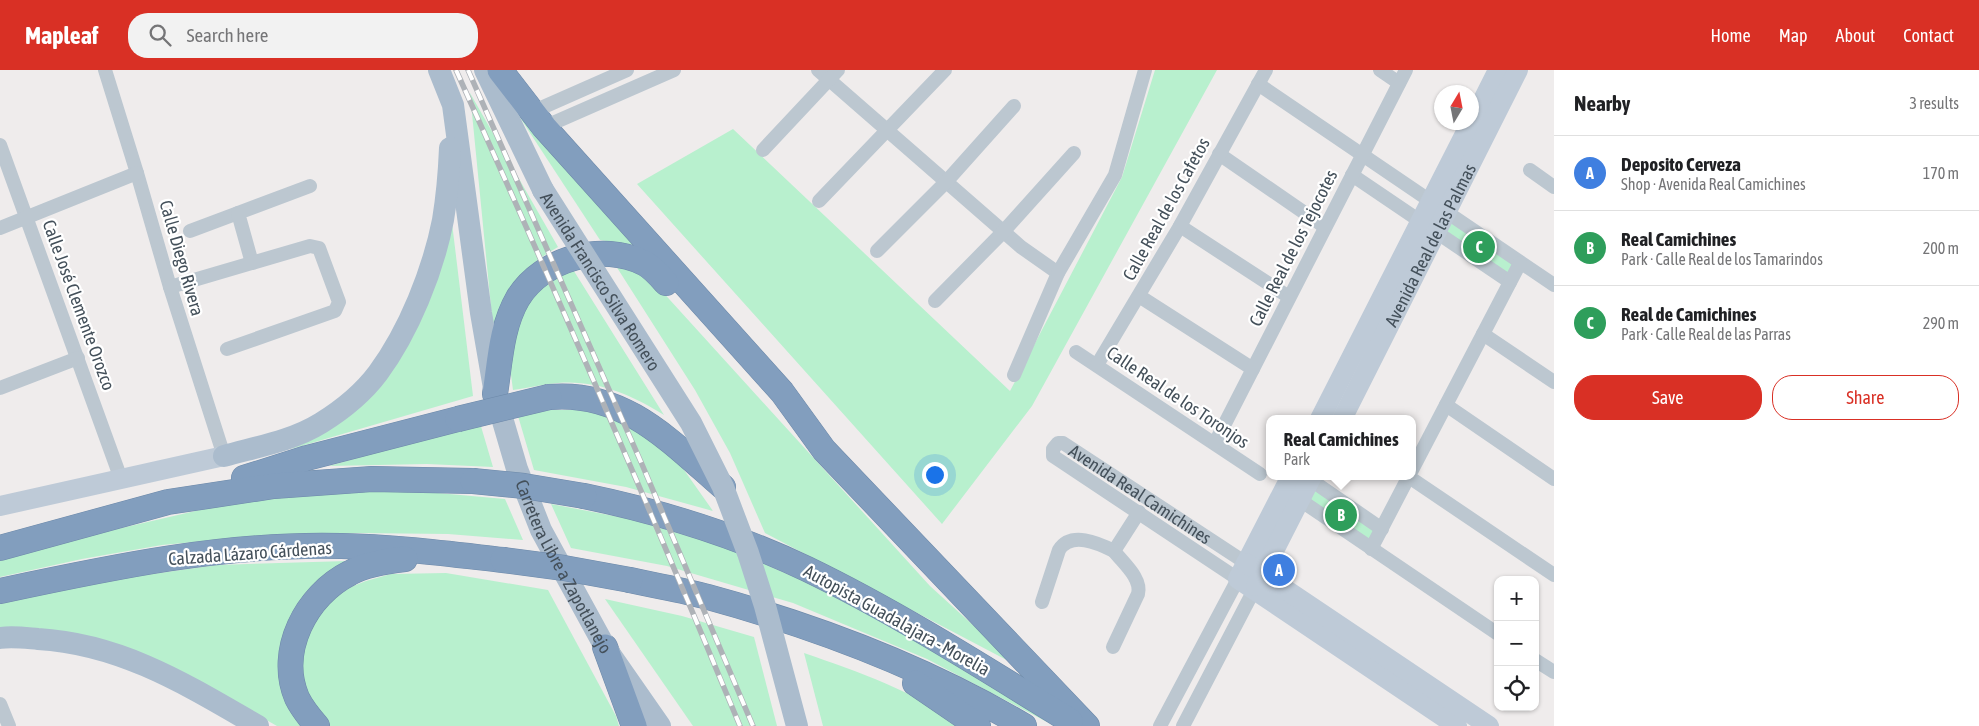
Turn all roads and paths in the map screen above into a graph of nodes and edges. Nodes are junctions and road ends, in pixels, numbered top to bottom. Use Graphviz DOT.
graph roads {
  1 [pos="105,70"];
  2 [pos="439,70"];
  3 [pos="485,70"];
  4 [pos="500,70"];
  5 [pos="629,70"];
  6 [pos="674,70"];
  7 [pos="818,70"];
  8 [pos="945,70"];
  9 [pos="1145,70"];
  10 [pos="1266,70"];
  11 [pos="1380,70"];
  12 [pos="1406,70"];
  13 [pos="1498,70"];
  14 [pos="1518,70"];
  15 [pos="834,75"];
  16 [pos="1399,83"];
  17 [pos="1258,84"];
  18 [pos="636,86"];
  19 [pos="453,105"];
  20 [pos="1014,106"];
  21 [pos="1479,107"];
  22 [pos="538,119"];
  23 [pos="1468,130"];
  24 [pos="887,131"];
  25 [pos="0,145"];
  26 [pos="763,150"];
  27 [pos="1074,153"];
  28 [pos="1219,154"];
  29 [pos="1362,155"];
  30 [pos="1530,170"];
  31 [pos="137,173"];
  32 [pos="1352,175"];
  33 [pos="946,182"];
  34 [pos="1553,184"];
  35 [pos="310,186"];
  36 [pos="819,201"];
  37 [pos="1438,207"];
  38 [pos="238,213"];
  39 [pos="27,216"];
  40 [pos="1421,221"];
  41 [pos="1180,226"];
  42 [pos="1325,227"];
  43 [pos="0,228"];
  44 [pos="190,231"];
  45 [pos="1003,232"];
  46 [pos="1437,232"];
  47 [pos="877,251"];
  48 [pos="1520,262"];
  49 [pos="252,263"];
  50 [pos="1058,273"];
  51 [pos="1510,282"];
  52 [pos="1554,285"];
  53 [pos="170,288"];
  54 [pos="1139,296"];
  55 [pos="1289,297"];
  56 [pos="935,301"];
  57 [pos="1483,334"];
  58 [pos="227,349"];
  59 [pos="1076,352"];
  60 [pos="78,358"];
  61 [pos="1097,365"];
  62 [pos="1253,369"];
  63 [pos="1014,375"];
  64 [pos="1554,382"];
  65 [pos="0,388"];
  66 [pos="495,394"];
  67 [pos="1446,406"];
  68 [pos="1333,414"];
  69 [pos="1214,443"];
  70 [pos="824,450"];
  71 [pos="224,456"];
  72 [pos="1416,463"];
  73 [pos="1260,474"];
  74 [pos="1416,478"];
  75 [pos="121,479"];
  76 [pos="1554,479"];
  77 [pos="1289,480"];
  78 [pos="1310,480"];
  79 [pos="1314,480"];
  80 [pos="1407,480"];
  81 [pos="723,487"];
  82 [pos="1300,500"];
  83 [pos="168,502"];
  84 [pos="0,506"];
  85 [pos="1139,512"];
  86 [pos="1382,529"];
  87 [pos="0,548"];
  88 [pos="1371,550"];
  89 [pos="1114,551"];
  90 [pos="453,555"];
  91 [pos="503,560"];
  92 [pos="1554,575"];
  93 [pos="1250,577"];
  94 [pos="0,591"];
  95 [pos="1042,602"];
  96 [pos="1494,631"];
  97 [pos="0,638"];
  98 [pos="605,647"];
  99 [pos="1113,648"];
  100 [pos="872,653"];
  101 [pos="1539,663"];
  102 [pos="1554,672"];
  103 [pos="0,704"];
  104 [pos="9,726"];
  105 [pos="258,726"];
  106 [pos="317,726"];
  107 [pos="634,726"];
  108 [pos="660,726"];
  109 [pos="796,726"];
  110 [pos="978,726"];
  111 [pos="1024,726"];
  112 [pos="1078,726"];
  113 [pos="1087,726"];
  114 [pos="1160,726"];
  115 [pos="1183,726"];
  116 [pos="1456,726"];
  117 [pos="1489,726"];
  1 -- 31 [label="street, Calle Diego Rivera"];
  2 -- 19 [label="main road"];
  3 -- 81 [label="main road, Avenida Francisco Silva Romero, bridge"];
  4 -- 22 [label="highway"];
  5 -- 18 [label="street"];
  5 -- 22 [label="street"];
  6 -- 18 [label="street"];
  7 -- 15 [label="street"];
  8 -- 24 [label="street"];
  9 -- 50 [label="street"];
  10 -- 17 [label="street, Calle Real de los Cafetos"];
  11 -- 16 [label="street"];
  12 -- 16 [label="street, Calle Real de los Tejocotes"];
  13 -- 21 [label="street, Avenida Real de las Palmas"];
  14 -- 37 [label="street, Avenida Real de las Palmas"];
  15 -- 24 [label="street"];
  15 -- 26 [label="street"];
  16 -- 29 [label="street, Calle Real de los Tejocotes"];
  17 -- 28 [label="street, Calle Real de los Cafetos"];
  17 -- 29 [label="street"];
  18 -- 22 [label="street"];
  19 -- 66 [label="main road"];
  19 -- 71 [label="main road"];
  20 -- 33 [label="street"];
  22 -- 70 [label="highway"];
  23 -- 37 [label="street, Avenida Real de las Palmas"];
  24 -- 33 [label="street"];
  24 -- 36 [label="street"];
  25 -- 39 [label="street, Calle José Clemente Orozco"];
  27 -- 45 [label="street"];
  28 -- 41 [label="street, Calle Real de los Cafetos"];
  28 -- 42 [label="street"];
  29 -- 32 [label="street, Calle Real de los Tejocotes"];
  29 -- 37 [label="street"];
  30 -- 34 [label="street"];
  31 -- 39 [label="street"];
  31 -- 53 [label="street, Calle Diego Rivera"];
  32 -- 40 [label="street"];
  32 -- 42 [label="street, Calle Real de los Tejocotes"];
  33 -- 45 [label="street"];
  33 -- 47 [label="street"];
  35 -- 38 [label="street"];
  37 -- 40 [label="street, Avenida Real de las Palmas"];
  37 -- 46 [label="street, Avenida Real de las Palmas"];
  37 -- 48 [label="street"];
  38 -- 44 [label="street"];
  38 -- 49 [label="street"];
  39 -- 43 [label="street"];
  39 -- 60 [label="street, Calle José Clemente Orozco"];
  40 -- 46 [label="street"];
  40 -- 68 [label="street, Avenida Real de las Palmas"];
  41 -- 54 [label="street, Calle Real de los Cafetos"];
  41 -- 55 [label="street"];
  42 -- 55 [label="street, Calle Real de los Tejocotes"];
  45 -- 50 [label="street"];
  45 -- 56 [label="street"];
  46 -- 51 [label="street"];
  46 -- 68 [label="street, Avenida Real de las Palmas"];
  48 -- 51 [label="street"];
  48 -- 52 [label="street"];
  49 -- 53 [label="street"];
  49 -- 58 [label="street"];
  50 -- 63 [label="street"];
  51 -- 57 [label="street"];
  53 -- 71 [label="street, Calle Diego Rivera"];
  54 -- 61 [label="street, Calle Real de los Cafetos"];
  54 -- 62 [label="street"];
  55 -- 62 [label="street, Calle Real de los Tejocotes"];
  57 -- 64 [label="street"];
  57 -- 67 [label="street"];
  59 -- 61 [label="street, Calle Real de los Toronjos"];
  60 -- 65 [label="street"];
  60 -- 75 [label="street, Calle José Clemente Orozco"];
  61 -- 69 [label="street, Calle Real de los Toronjos"];
  62 -- 69 [label="street, Calle Real de los Tejocotes"];
  66 -- 70 [label="highway"];
  66 -- 98 [label="main road, Carretera Libre a Zapotlanejo"];
  67 -- 72 [label="street"];
  67 -- 76 [label="street"];
  69 -- 73 [label="street, Calle Real de los Toronjos"];
  70 -- 113 [label="highway"];
  71 -- 75 [label="street"];
  74 -- 92 [label="street"];
  75 -- 84 [label="street"];
  77 -- 93 [label="street"];
  78 -- 82 [label="street"];
  79 -- 86 [label="street"];
  80 -- 86 [label="street"];
  81 -- 83 [label="highway, bridge"];
  81 -- 109 [label="main road, bridge"];
  82 -- 88 [label="street"];
  82 -- 93 [label="street"];
  83 -- 87 [label="highway"];
  83 -- 112 [label="highway, Autopista Guadalajara - Morelia, bridge"];
  85 -- 89 [label="street"];
  85 -- 93 [label="street, Avenida Real Camichines"];
  85 -- 93 [label="street, Avenida Real Camichines"];
  86 -- 88 [label="street"];
  88 -- 96 [label="street"];
  89 -- 95 [label="street"];
  89 -- 99 [label="street"];
  90 -- 91 [label="highway, Calzada Lázaro Cárdenas"];
  90 -- 94 [label="highway, Calzada Lázaro Cárdenas"];
  90 -- 106 [label="highway"];
  91 -- 100 [label="highway, Autopista Guadalajara - Morelia, bridge"];
  93 -- 114 [label="street"];
  93 -- 115 [label="street"];
  93 -- 116 [label="street, Avenida Real Camichines"];
  93 -- 117 [label="street, Avenida Real Camichines"];
  97 -- 105 [label="main road"];
  98 -- 107 [label="highway"];
  98 -- 108 [label="main road, Carretera Libre a Zapotlanejo"];
  100 -- 110 [label="highway"];
  100 -- 111 [label="highway, Autopista Guadalajara - Morelia"];
  101 -- 102 [label="street"];
  103 -- 104 [label="street"];
}
